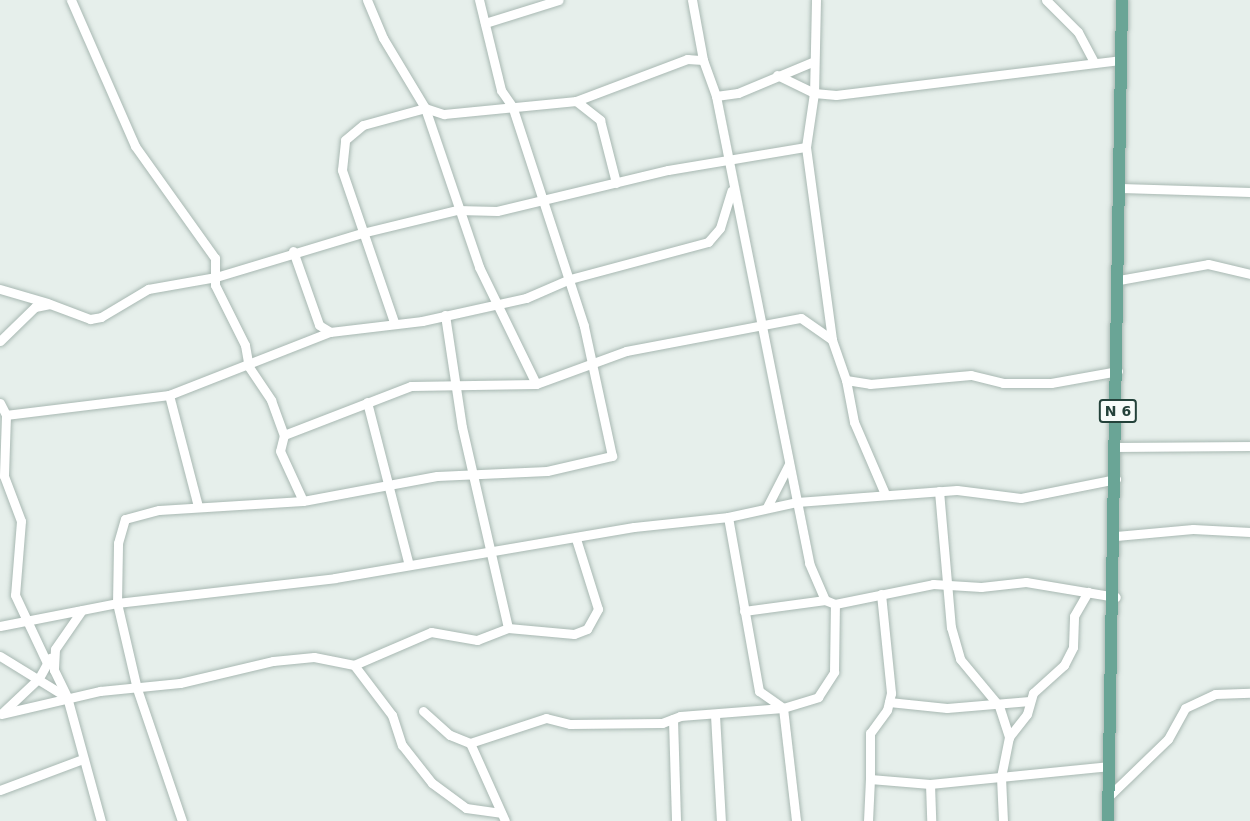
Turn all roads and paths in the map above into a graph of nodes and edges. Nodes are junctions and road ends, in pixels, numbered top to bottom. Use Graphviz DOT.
graph roads {
  1 [pos="70,0"];
  2 [pos="368,0"];
  3 [pos="479,0"];
  4 [pos="559,0"];
  5 [pos="692,0"];
  6 [pos="816,0"];
  7 [pos="1046,0"];
  8 [pos="1122,0"];
  9 [pos="484,23"];
  10 [pos="703,60"];
  11 [pos="1093,60"];
  12 [pos="1120,60"];
  13 [pos="812,62"];
  14 [pos="777,75"];
  15 [pos="814,93"];
  16 [pos="716,96"];
  17 [pos="576,101"];
  18 [pos="512,106"];
  19 [pos="425,108"];
  20 [pos="806,147"];
  21 [pos="726,161"];
  22 [pos="616,183"];
  23 [pos="732,186"];
  24 [pos="1121,188"];
  25 [pos="1250,192"];
  26 [pos="541,202"];
  27 [pos="457,210"];
  28 [pos="362,233"];
  29 [pos="293,251"];
  30 [pos="1250,274"];
  31 [pos="216,276"];
  32 [pos="570,279"];
  33 [pos="1119,280"];
  34 [pos="0,289"];
  35 [pos="495,302"];
  36 [pos="50,304"];
  37 [pos="445,315"];
  38 [pos="394,322"];
  39 [pos="761,324"];
  40 [pos="330,332"];
  41 [pos="0,340"];
  42 [pos="832,340"];
  43 [pos="591,363"];
  44 [pos="249,367"];
  45 [pos="1118,370"];
  46 [pos="846,380"];
  47 [pos="456,384"];
  48 [pos="536,384"];
  49 [pos="169,395"];
  50 [pos="367,402"];
  51 [pos="0,404"];
  52 [pos="6,415"];
  53 [pos="284,435"];
  54 [pos="1250,446"];
  55 [pos="1118,447"];
  56 [pos="789,464"];
  57 [pos="475,475"];
  58 [pos="1116,479"];
  59 [pos="389,484"];
  60 [pos="939,491"];
  61 [pos="885,494"];
  62 [pos="303,501"];
  63 [pos="797,502"];
  64 [pos="198,506"];
  65 [pos="767,507"];
  66 [pos="728,517"];
  67 [pos="1250,532"];
  68 [pos="1116,536"];
  69 [pos="576,539"];
  70 [pos="489,553"];
  71 [pos="409,565"];
  72 [pos="944,585"];
  73 [pos="1088,592"];
  74 [pos="881,594"];
  75 [pos="1116,597"];
  76 [pos="825,600"];
  77 [pos="117,603"];
  78 [pos="836,604"];
  79 [pos="82,610"];
  80 [pos="744,611"];
  81 [pos="24,619"];
  82 [pos="0,626"];
  83 [pos="508,628"];
  84 [pos="55,649"];
  85 [pos="0,656"];
  86 [pos="47,663"];
  87 [pos="354,665"];
  88 [pos="39,678"];
  89 [pos="137,688"];
  90 [pos="1250,693"];
  91 [pos="67,697"];
  92 [pos="1030,701"];
  93 [pos="889,702"];
  94 [pos="999,706"];
  95 [pos="783,708"];
  96 [pos="423,711"];
  97 [pos="0,714"];
  98 [pos="715,715"];
  99 [pos="673,719"];
  100 [pos="1009,737"];
  101 [pos="470,743"];
  102 [pos="83,759"];
  103 [pos="1110,766"];
  104 [pos="1001,777"];
  105 [pos="870,779"];
  106 [pos="930,784"];
  107 [pos="0,790"];
  108 [pos="1108,797"];
  109 [pos="503,817"];
  110 [pos="101,821"];
  111 [pos="182,821"];
  112 [pos="676,821"];
  113 [pos="721,821"];
  114 [pos="796,821"];
  115 [pos="868,821"];
  116 [pos="931,821"];
  117 [pos="1003,821"];
  118 [pos="1108,821"];
  1 -- 31 [label="street"];
  2 -- 19 [label="street"];
  3 -- 9 [label="street"];
  4 -- 9 [label="street"];
  5 -- 10 [label="street"];
  6 -- 13 [label="street"];
  7 -- 11 [label="street"];
  8 -- 12 [label="main road, N 6"];
  9 -- 18 [label="street"];
  10 -- 16 [label="street"];
  10 -- 17 [label="street"];
  11 -- 12 [label="street"];
  11 -- 15 [label="street"];
  12 -- 24 [label="main road, N 6"];
  13 -- 14 [label="street"];
  13 -- 15 [label="street"];
  14 -- 15 [label="street"];
  14 -- 16 [label="street"];
  15 -- 20 [label="street"];
  16 -- 21 [label="street"];
  17 -- 18 [label="street"];
  17 -- 22 [label="street"];
  18 -- 19 [label="street"];
  18 -- 26 [label="street"];
  19 -- 27 [label="street"];
  19 -- 28 [label="street"];
  20 -- 21 [label="street"];
  20 -- 42 [label="street"];
  21 -- 22 [label="street"];
  21 -- 23 [label="street"];
  22 -- 26 [label="street"];
  23 -- 32 [label="street"];
  23 -- 39 [label="street"];
  24 -- 25 [label="street"];
  24 -- 33 [label="main road, N 6"];
  26 -- 27 [label="street"];
  26 -- 32 [label="street"];
  27 -- 28 [label="street"];
  27 -- 35 [label="street"];
  28 -- 29 [label="street"];
  28 -- 38 [label="street"];
  29 -- 31 [label="street"];
  29 -- 40 [label="street"];
  30 -- 33 [label="street"];
  31 -- 36 [label="street"];
  31 -- 44 [label="street"];
  32 -- 35 [label="street"];
  32 -- 43 [label="street"];
  33 -- 45 [label="main road, N 6"];
  34 -- 36 [label="street"];
  35 -- 37 [label="street"];
  35 -- 48 [label="street"];
  36 -- 41 [label="street"];
  37 -- 38 [label="street"];
  37 -- 47 [label="street"];
  38 -- 40 [label="street"];
  39 -- 42 [label="street"];
  39 -- 43 [label="street"];
  39 -- 56 [label="street"];
  40 -- 44 [label="street"];
  42 -- 46 [label="street"];
  43 -- 48 [label="street"];
  43 -- 57 [label="street"];
  44 -- 49 [label="street"];
  44 -- 53 [label="street"];
  45 -- 46 [label="street"];
  45 -- 55 [label="main road, N 6"];
  46 -- 61 [label="street"];
  47 -- 48 [label="street"];
  47 -- 50 [label="street"];
  47 -- 57 [label="street"];
  49 -- 52 [label="street"];
  49 -- 64 [label="street"];
  50 -- 53 [label="street"];
  50 -- 59 [label="street"];
  51 -- 52 [label="street"];
  52 -- 81 [label="street"];
  53 -- 62 [label="street"];
  54 -- 55 [label="street"];
  55 -- 58 [label="main road, N 6"];
  56 -- 63 [label="street"];
  56 -- 65 [label="street"];
  57 -- 59 [label="street"];
  57 -- 70 [label="street"];
  58 -- 60 [label="street"];
  58 -- 68 [label="main road, N 6"];
  59 -- 62 [label="street"];
  59 -- 71 [label="street"];
  60 -- 61 [label="street"];
  60 -- 72 [label="street"];
  61 -- 63 [label="street"];
  62 -- 64 [label="street"];
  63 -- 65 [label="street"];
  63 -- 76 [label="street"];
  64 -- 77 [label="street"];
  65 -- 66 [label="street"];
  66 -- 69 [label="street"];
  66 -- 80 [label="street"];
  67 -- 68 [label="street"];
  68 -- 75 [label="main road, N 6"];
  69 -- 70 [label="street"];
  69 -- 83 [label="street"];
  70 -- 71 [label="street"];
  70 -- 83 [label="street"];
  71 -- 77 [label="street"];
  72 -- 73 [label="street"];
  72 -- 74 [label="street"];
  72 -- 94 [label="street"];
  73 -- 75 [label="street"];
  73 -- 92 [label="street"];
  74 -- 78 [label="street"];
  74 -- 93 [label="street"];
  75 -- 103 [label="main road, N 6"];
  76 -- 78 [label="street"];
  76 -- 80 [label="street"];
  77 -- 79 [label="street"];
  77 -- 89 [label="street"];
  78 -- 95 [label="street"];
  79 -- 81 [label="street"];
  79 -- 84 [label="street"];
  80 -- 95 [label="street"];
  81 -- 82 [label="street"];
  81 -- 86 [label="street"];
  83 -- 87 [label="street"];
  84 -- 86 [label="street"];
  84 -- 91 [label="street"];
  85 -- 88 [label="street"];
  86 -- 88 [label="street"];
  87 -- 89 [label="street"];
  87 -- 109 [label="street"];
  88 -- 91 [label="street"];
  88 -- 97 [label="street"];
  89 -- 91 [label="street"];
  89 -- 111 [label="street"];
  90 -- 108 [label="street"];
  91 -- 97 [label="street"];
  91 -- 102 [label="street"];
  92 -- 94 [label="street"];
  92 -- 100 [label="street"];
  93 -- 94 [label="street"];
  93 -- 105 [label="street"];
  94 -- 100 [label="street"];
  95 -- 98 [label="street"];
  95 -- 114 [label="street"];
  96 -- 101 [label="street"];
  98 -- 99 [label="street"];
  98 -- 113 [label="street"];
  99 -- 101 [label="street"];
  99 -- 112 [label="street"];
  100 -- 104 [label="street"];
  101 -- 109 [label="street"];
  102 -- 107 [label="street"];
  102 -- 110 [label="street"];
  103 -- 104 [label="street"];
  103 -- 108 [label="main road, N 6"];
  104 -- 106 [label="street"];
  104 -- 117 [label="street"];
  105 -- 106 [label="street"];
  105 -- 115 [label="street"];
  106 -- 116 [label="street"];
  108 -- 118 [label="main road, N 6"];
}
